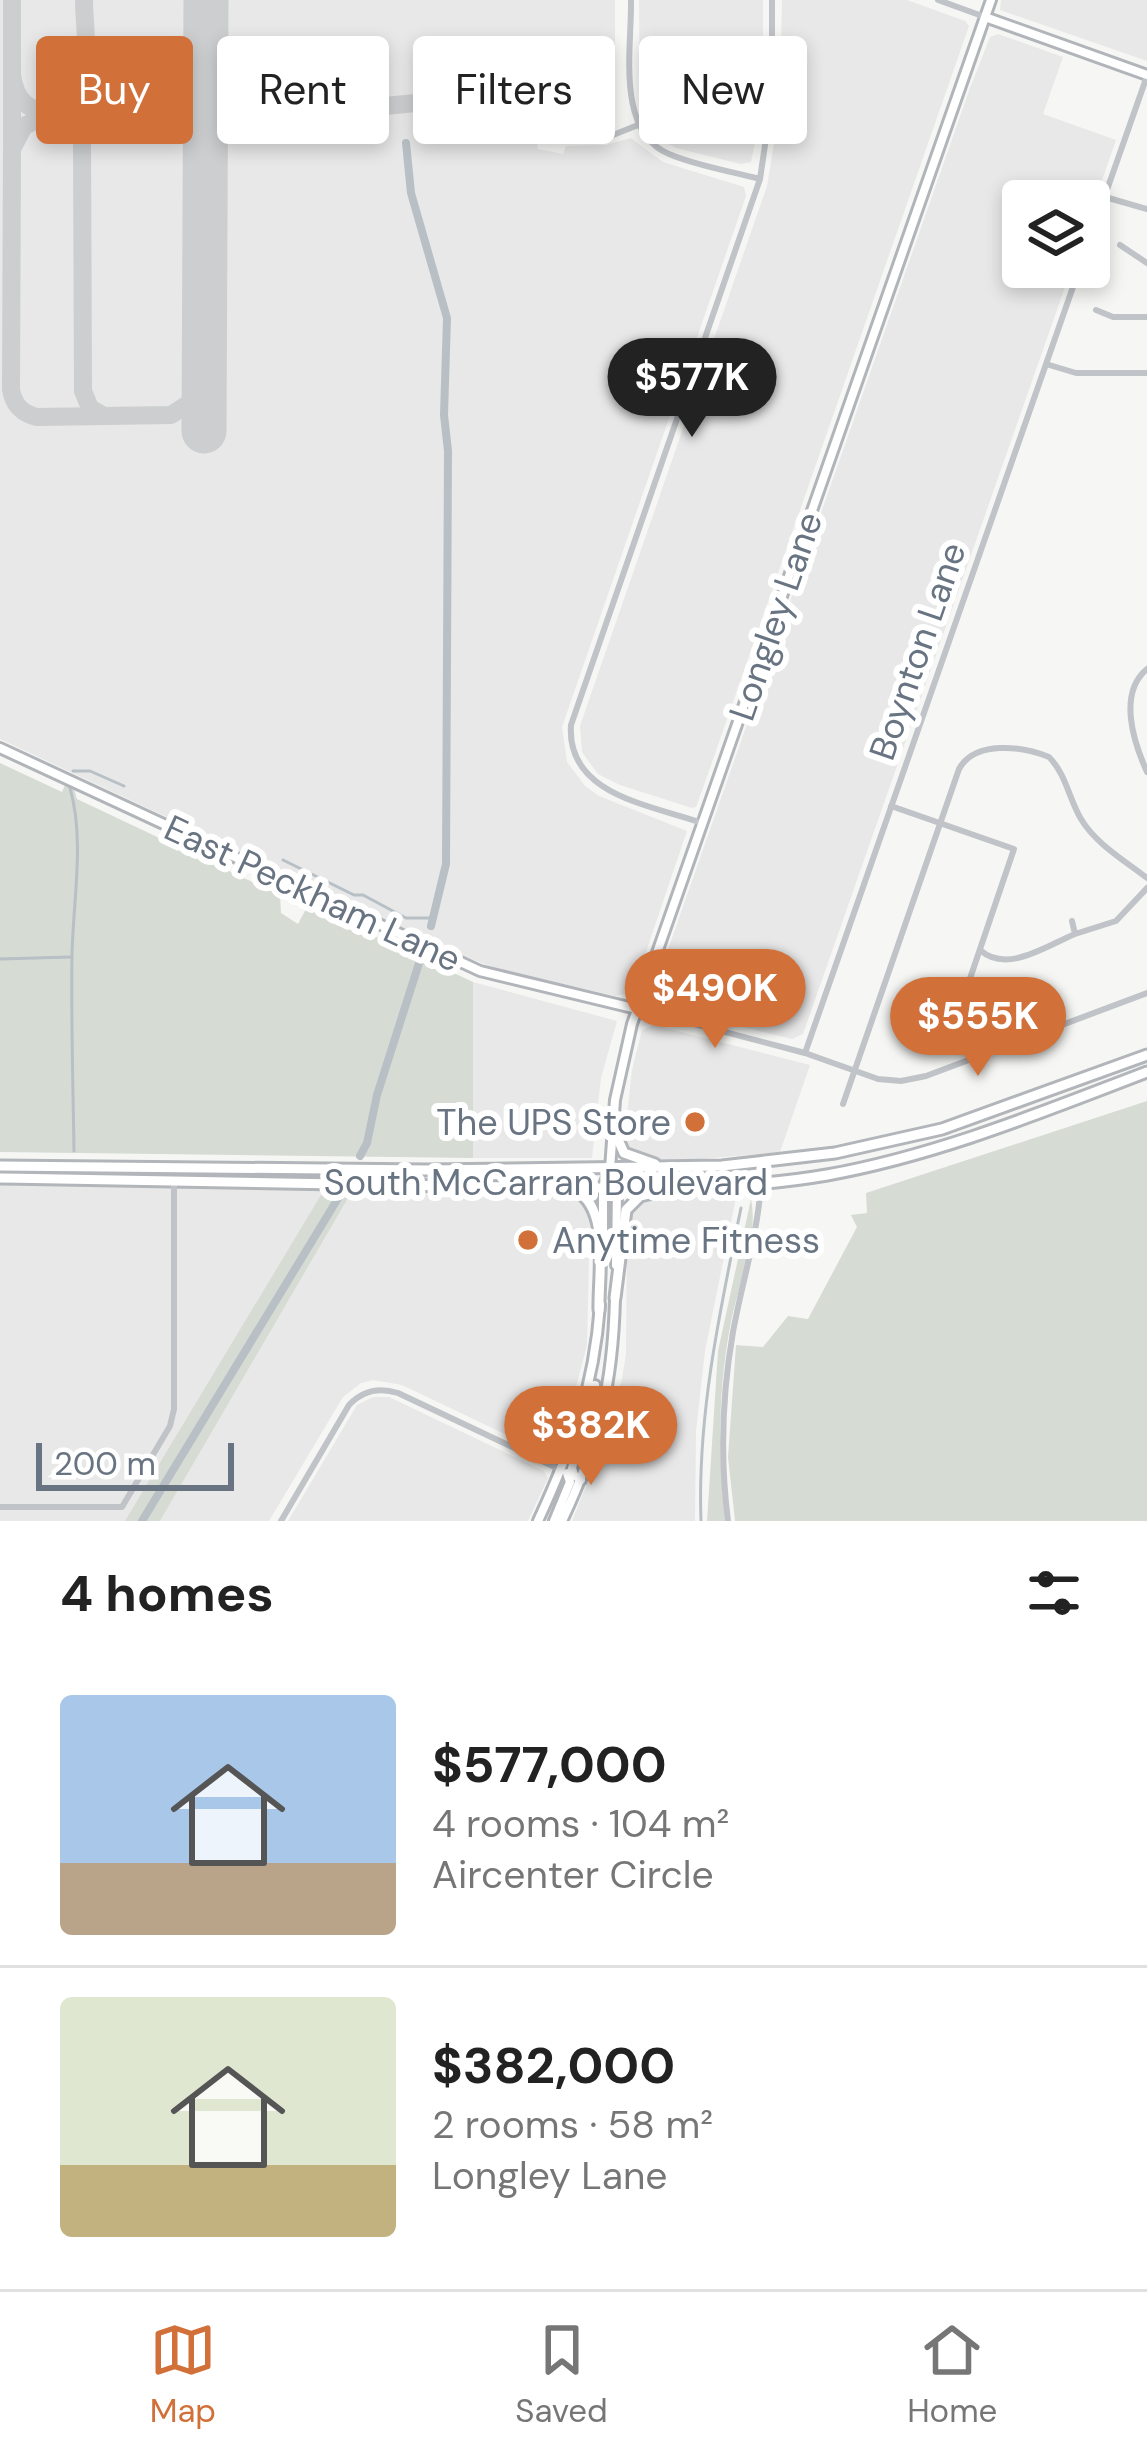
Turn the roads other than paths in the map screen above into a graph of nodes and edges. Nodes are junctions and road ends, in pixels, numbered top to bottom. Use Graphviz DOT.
graph roads {
  1 [pos="631,0"];
  2 [pos="772,0"];
  3 [pos="938,0"];
  4 [pos="991,0"];
  5 [pos="985,16"];
  6 [pos="1147,75"];
  7 [pos="638,125"];
  8 [pos="615,134"];
  9 [pos="760,178"];
  10 [pos="1110,182"];
  11 [pos="1110,198"];
  12 [pos="1147,209"];
  13 [pos="1120,245"];
  14 [pos="1147,263"];
  15 [pos="1073,288"];
  16 [pos="1096,310"];
  17 [pos="1147,317"];
  18 [pos="1046,364"];
  19 [pos="1147,373"];
  20 [pos="1147,669"];
  21 [pos="0,748"];
  22 [pos="1147,772"];
  23 [pos="891,806"];
  24 [pos="940,823"];
  25 [pos="702,824"];
  26 [pos="1147,878"];
  27 [pos="1147,888"];
  28 [pos="1072,921"];
  29 [pos="1075,934"];
  30 [pos="980,950"];
  31 [pos="1147,993"];
  32 [pos="637,1009"];
  33 [pos="805,1054"];
  34 [pos="1147,1055"];
  35 [pos="974,1058"];
  36 [pos="855,1071"];
  37 [pos="1147,1072"];
  38 [pos="843,1104"];
  39 [pos="613,1128"];
  40 [pos="0,1166"];
  41 [pos="684,1168"];
  42 [pos="296,1169"];
  43 [pos="610,1169"];
  44 [pos="0,1178"];
  45 [pos="174,1180"];
  46 [pos="761,1183"];
  47 [pos="564,1188"];
  48 [pos="604,1188"];
  49 [pos="617,1188"];
  50 [pos="677,1188"];
  51 [pos="615,1298"];
  52 [pos="599,1310"];
  53 [pos="595,1360"];
  54 [pos="561,1470"];
  55 [pos="581,1480"];
  56 [pos="0,1507"];
  57 [pos="280,1521"];
  58 [pos="538,1521"];
  59 [pos="558,1521"];
  60 [pos="728,1521"];
  1 -- 7 [label="street"];
  2 -- 9 [label="street"];
  3 -- 5 [label="street"];
  4 -- 5 [label="main road, Longley Lane"];
  5 -- 6 [label="main road"];
  5 -- 25 [label="main road, Longley Lane"];
  6 -- 10 [label="street"];
  7 -- 8 [label="street"];
  7 -- 9 [label="street"];
  9 -- 25 [label="street"];
  11 -- 12 [label="street"];
  13 -- 14 [label="street"];
  15 -- 18 [label="street, Boynton Lane"];
  16 -- 17 [label="street"];
  18 -- 19 [label="street"];
  18 -- 23 [label="street, Boynton Lane"];
  20 -- 22 [label="street"];
  21 -- 32 [label="main road, East Peckham Lane"];
  23 -- 24 [label="street"];
  23 -- 33 [label="street, Boynton Lane"];
  24 -- 26 [label="street"];
  24 -- 30 [label="street"];
  24 -- 36 [label="street"];
  25 -- 32 [label="main road, Longley Lane"];
  27 -- 29 [label="street"];
  28 -- 29 [label="street"];
  29 -- 30 [label="street"];
  30 -- 35 [label="street"];
  31 -- 35 [label="street"];
  32 -- 33 [label="street"];
  32 -- 39 [label="main road, Longley Lane"];
  33 -- 36 [label="street"];
  34 -- 41 [label="main road, South McCarran Boulevard"];
  35 -- 36 [label="street"];
  36 -- 38 [label="street"];
  37 -- 46 [label="main road, South McCarran Boulevard"];
  39 -- 41 [label="main road"];
  39 -- 43 [label="main road, Longley Lane"];
  40 -- 42 [label="main road, South McCarran Boulevard"];
  41 -- 43 [label="main road, South McCarran Boulevard"];
  42 -- 43 [label="main road, South McCarran Boulevard"];
  42 -- 45 [label="main road"];
  43 -- 48 [label="main road, Longley Lane"];
  43 -- 49 [label="main road, Longley Lane"];
  44 -- 45 [label="main road, South McCarran Boulevard"];
  45 -- 47 [label="main road, South McCarran Boulevard"];
  45 -- 56 [label="street"];
  46 -- 50 [label="main road, South McCarran Boulevard"];
  46 -- 60 [label="street"];
  47 -- 48 [label="main road, South McCarran Boulevard"];
  47 -- 52 [label="main road"];
  48 -- 49 [label="main road, South McCarran Boulevard"];
  48 -- 52 [label="main road, Longley Lane"];
  49 -- 50 [label="main road, South McCarran Boulevard"];
  49 -- 51 [label="main road, Longley Lane"];
  50 -- 51 [label="main road"];
  51 -- 55 [label="main road, Longley Lane"];
  52 -- 53 [label="main road, Longley Lane"];
  53 -- 54 [label="main road, Longley Lane"];
  53 -- 55 [label="main road"];
  54 -- 57 [label="street"];
  54 -- 58 [label="main road, Longley Lane"];
  54 -- 59 [label="main road"];
  55 -- 59 [label="main road, Longley Lane"];
}
